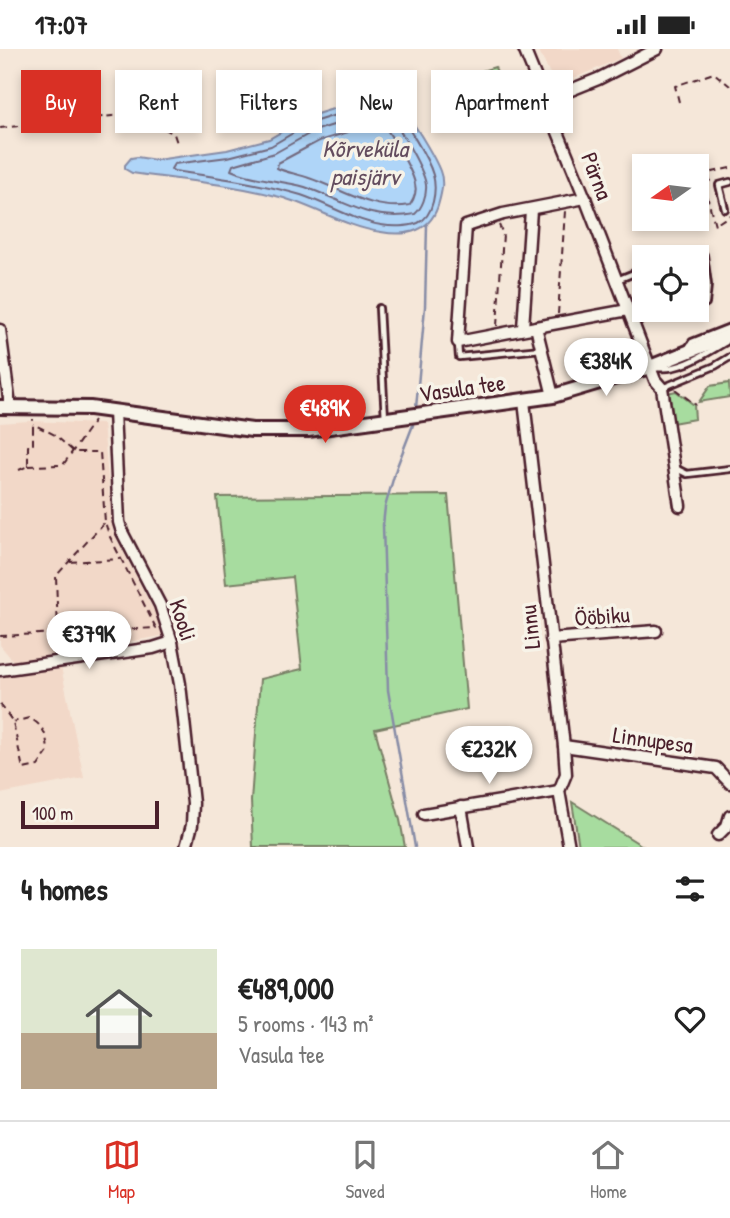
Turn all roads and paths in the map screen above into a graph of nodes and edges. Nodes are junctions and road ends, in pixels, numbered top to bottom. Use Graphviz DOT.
graph roads {
  1 [pos="524,49"];
  2 [pos="657,49"];
  3 [pos="533,70"];
  4 [pos="730,86"];
  5 [pos="573,89"];
  6 [pos="679,102"];
  7 [pos="0,128"];
  8 [pos="559,133"];
  9 [pos="178,146"];
  10 [pos="730,182"];
  11 [pos="585,198"];
  12 [pos="566,203"];
  13 [pos="725,209"];
  14 [pos="531,210"];
  15 [pos="494,216"];
  16 [pos="632,274"];
  17 [pos="617,280"];
  18 [pos="379,308"];
  19 [pos="628,310"];
  20 [pos="632,321"];
  21 [pos="557,322"];
  22 [pos="632,322"];
  23 [pos="536,327"];
  24 [pos="523,328"];
  25 [pos="730,328"];
  26 [pos="0,330"];
  27 [pos="496,334"];
  28 [pos="730,338"];
  29 [pos="712,340"];
  30 [pos="458,342"];
  31 [pos="542,349"];
  32 [pos="685,353"];
  33 [pos="730,357"];
  34 [pos="650,367"];
  35 [pos="665,387"];
  36 [pos="553,396"];
  37 [pos="524,401"];
  38 [pos="696,405"];
  39 [pos="10,406"];
  40 [pos="114,411"];
  41 [pos="96,417"];
  42 [pos="33,418"];
  43 [pos="385,420"];
  44 [pos="33,424"];
  45 [pos="74,452"];
  46 [pos="28,466"];
  47 [pos="674,468"];
  48 [pos="730,468"];
  49 [pos="19,470"];
  50 [pos="680,506"];
  51 [pos="105,522"];
  52 [pos="120,559"];
  53 [pos="69,562"];
  54 [pos="656,631"];
  55 [pos="58,632"];
  56 [pos="0,636"];
  57 [pos="551,639"];
  58 [pos="172,642"];
  59 [pos="0,670"];
  60 [pos="0,704"];
  61 [pos="13,722"];
  62 [pos="564,746"];
  63 [pos="730,783"];
  64 [pos="559,791"];
  65 [pos="461,807"];
  66 [pos="424,814"];
  67 [pos="730,816"];
  68 [pos="718,835"];
  69 [pos="186,847"];
  70 [pos="468,847"];
  71 [pos="569,847"];
  1 -- 3 [label="street, Pärna"];
  2 -- 5 [label="street"];
  4 -- 6 [label="path"];
  7 -- 9 [label="path"];
  8 -- 11 [label="street, Pärna"];
  10 -- 13 [label="lane"];
  11 -- 12 [label="street"];
  11 -- 17 [label="street, Pärna"];
  12 -- 14 [label="street"];
  12 -- 21 [label="path"];
  14 -- 15 [label="street"];
  14 -- 24 [label="street"];
  15 -- 27 [label="path"];
  15 -- 30 [label="street"];
  16 -- 17 [label="lane"];
  17 -- 19 [label="street, Pärna"];
  18 -- 43 [label="lane"];
  19 -- 20 [label="street, Pärna"];
  19 -- 21 [label="street"];
  21 -- 23 [label="street"];
  22 -- 34 [label="street, Pärna"];
  23 -- 24 [label="street"];
  23 -- 31 [label="street"];
  24 -- 27 [label="street"];
  25 -- 29 [label="street, Vasula tee"];
  25 -- 32 [label="lane"];
  26 -- 39 [label="street"];
  27 -- 30 [label="street"];
  28 -- 29 [label="street, Vasula tee"];
  28 -- 34 [label="lane"];
  29 -- 32 [label="street, Vasula tee"];
  30 -- 31 [label="lane"];
  31 -- 36 [label="street"];
  32 -- 34 [label="street, Vasula tee"];
  33 -- 35 [label="lane"];
  34 -- 35 [label="street, Pärna"];
  34 -- 36 [label="street, Vasula tee"];
  35 -- 38 [label="path"];
  35 -- 47 [label="street, Pärna"];
  36 -- 37 [label="street, Vasula tee"];
  37 -- 43 [label="street, Vasula tee"];
  37 -- 57 [label="street, Linnu"];
  39 -- 40 [label="street, Vasula tee"];
  40 -- 43 [label="street, Vasula tee"];
  40 -- 58 [label="street, Kooli"];
  41 -- 45 [label="path"];
  42 -- 44 [label="path"];
  44 -- 45 [label="path"];
  44 -- 46 [label="path"];
  45 -- 46 [label="path"];
  45 -- 51 [label="path"];
  46 -- 49 [label="path"];
  47 -- 48 [label="lane"];
  47 -- 50 [label="street, Pärna"];
  51 -- 52 [label="path"];
  51 -- 53 [label="path"];
  52 -- 53 [label="path"];
  52 -- 55 [label="path"];
  53 -- 55 [label="path"];
  54 -- 57 [label="street, Ööbiku"];
  55 -- 56 [label="path"];
  57 -- 62 [label="street, Linnu"];
  58 -- 59 [label="street"];
  58 -- 69 [label="street, Kooli"];
  60 -- 61 [label="path"];
  61 -- 61 [label="path"];
  62 -- 63 [label="street, Linnupesa"];
  62 -- 64 [label="street, Linnu"];
  64 -- 65 [label="street"];
  64 -- 71 [label="street, Linnu"];
  65 -- 66 [label="street"];
  65 -- 70 [label="street"];
  67 -- 68 [label="street"];
}
